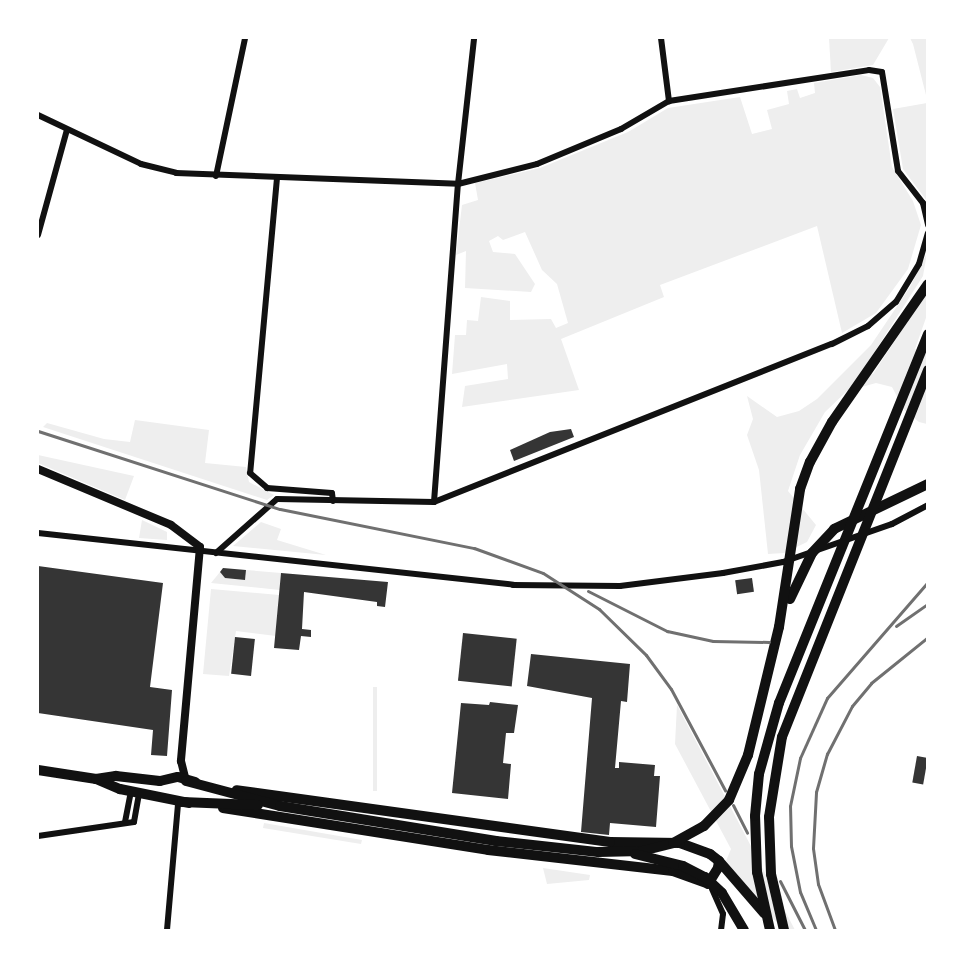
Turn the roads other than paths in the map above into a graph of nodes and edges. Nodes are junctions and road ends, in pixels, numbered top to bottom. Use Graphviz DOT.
graph roads {
  1 [pos="245,38"];
  2 [pos="474,38"];
  3 [pos="661,38"];
  4 [pos="669,101"];
  5 [pos="38,115"];
  6 [pos="68,130"];
  7 [pos="216,176"];
  8 [pos="277,178"];
  9 [pos="458,184"];
  10 [pos="927,225"];
  11 [pos="927,233"];
  12 [pos="38,235"];
  13 [pos="927,284"];
  14 [pos="927,334"];
  15 [pos="927,370"];
  16 [pos="38,469"];
  17 [pos="927,484"];
  18 [pos="333,501"];
  19 [pos="434,502"];
  20 [pos="927,505"];
  21 [pos="38,533"];
  22 [pos="201,551"];
  23 [pos="216,553"];
  24 [pos="779,627"];
  25 [pos="181,761"];
  26 [pos="38,770"];
  27 [pos="96,779"];
  28 [pos="170,780"];
  29 [pos="186,781"];
  30 [pos="135,793"];
  31 [pos="167,799"];
  32 [pos="180,802"];
  33 [pos="280,806"];
  34 [pos="124,822"];
  35 [pos="519,831"];
  36 [pos="38,836"];
  37 [pos="626,852"];
  38 [pos="517,854"];
  39 [pos="719,861"];
  40 [pos="708,884"];
  41 [pos="166,930"];
  42 [pos="721,930"];
  43 [pos="744,930"];
  44 [pos="770,930"];
  45 [pos="776,930"];
  46 [pos="784,930"];
  1 -- 7 [label="street"];
  2 -- 9 [label="street"];
  3 -- 4 [label="street"];
  4 -- 9 [label="street"];
  4 -- 10 [label="street"];
  5 -- 6 [label="street"];
  6 -- 7 [label="street"];
  6 -- 12 [label="street"];
  7 -- 8 [label="street"];
  8 -- 9 [label="street"];
  8 -- 18 [label="street"];
  9 -- 19 [label="street"];
  11 -- 19 [label="street"];
  13 -- 24 [label="main road"];
  14 -- 44 [label="main road"];
  15 -- 46 [label="main road"];
  16 -- 22 [label="street"];
  17 -- 24 [label="main road"];
  18 -- 19 [label="street"];
  18 -- 23 [label="street"];
  20 -- 23 [label="street"];
  21 -- 22 [label="street"];
  22 -- 23 [label="street"];
  22 -- 25 [label="street"];
  24 -- 37 [label="main road"];
  25 -- 28 [label="street"];
  25 -- 29 [label="street"];
  26 -- 27 [label="main road"];
  27 -- 28 [label="main road"];
  27 -- 30 [label="main road"];
  28 -- 29 [label="main road"];
  28 -- 31 [label="main road"];
  29 -- 32 [label="main road"];
  29 -- 33 [label="main road"];
  29 -- 35 [label="main road"];
  30 -- 31 [label="main road"];
  30 -- 34 [label="street"];
  30 -- 34 [label="street"];
  31 -- 32 [label="main road"];
  32 -- 33 [label="main road"];
  32 -- 38 [label="main road"];
  32 -- 41 [label="street"];
  33 -- 37 [label="main road"];
  34 -- 36 [label="street"];
  35 -- 38 [label="street"];
  35 -- 39 [label="main road"];
  37 -- 43 [label="main road"];
  38 -- 40 [label="main road"];
  39 -- 40 [label="main road"];
  39 -- 45 [label="main road"];
  40 -- 42 [label="street"];
}
